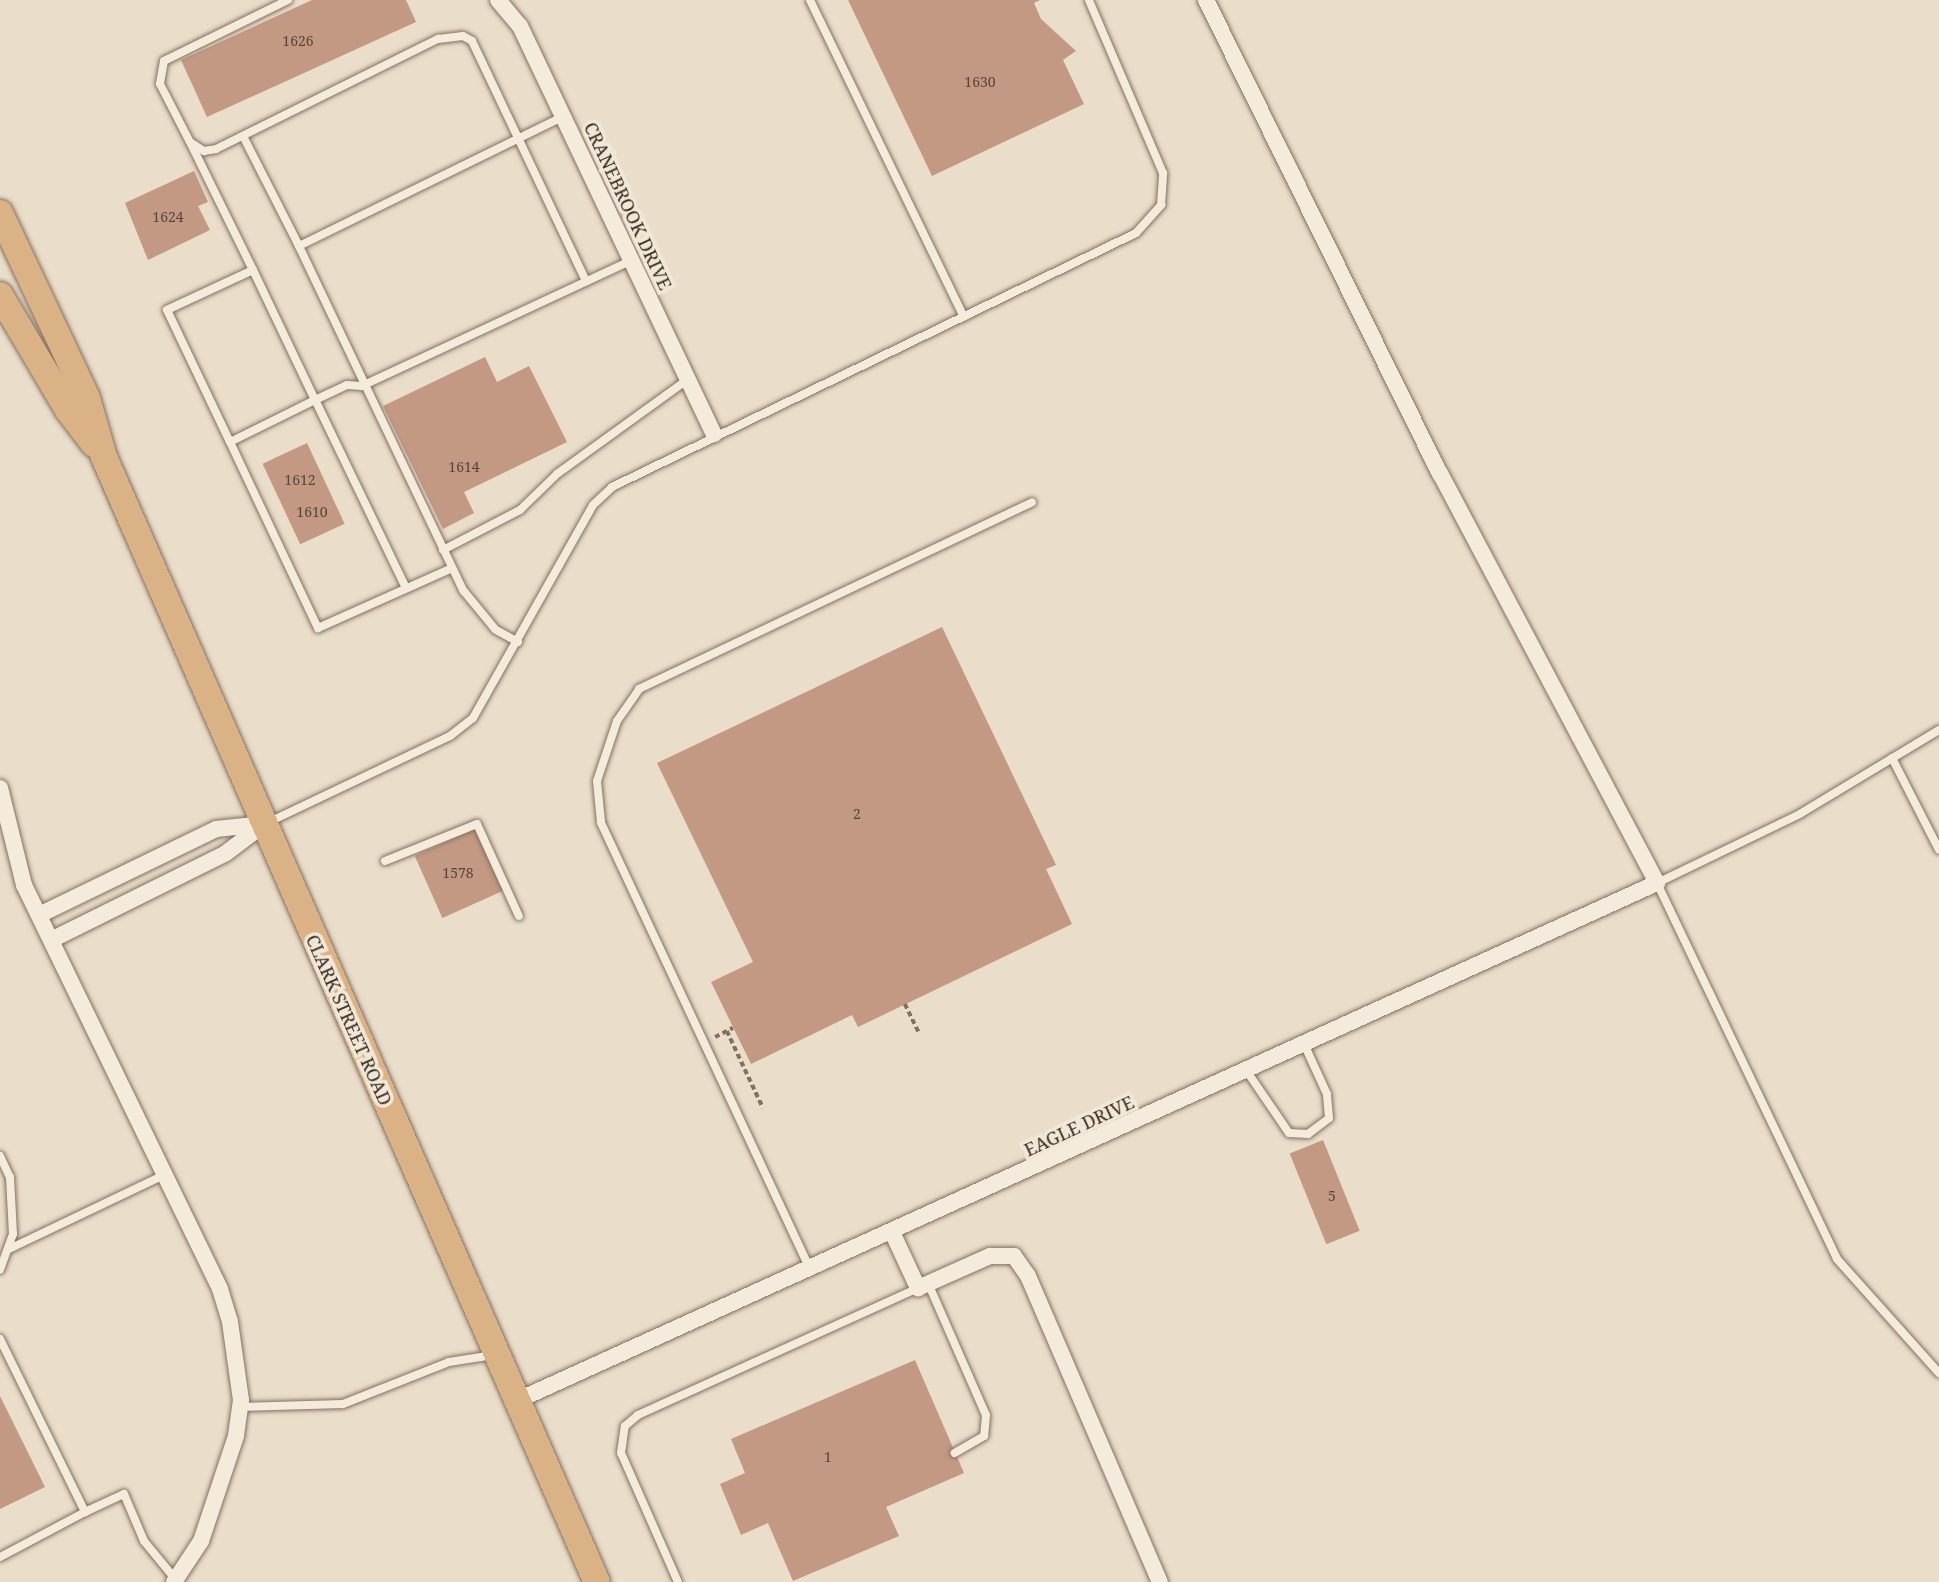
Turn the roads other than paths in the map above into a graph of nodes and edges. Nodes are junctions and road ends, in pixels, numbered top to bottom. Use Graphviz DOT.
graph roads {
  1 [pos="288,0"];
  2 [pos="498,0"];
  3 [pos="810,0"];
  4 [pos="1088,0"];
  5 [pos="1206,0"];
  6 [pos="564,116"];
  7 [pos="243,136"];
  8 [pos="519,139"];
  9 [pos="190,142"];
  10 [pos="0,213"];
  11 [pos="299,246"];
  12 [pos="632,260"];
  13 [pos="253,270"];
  14 [pos="586,281"];
  15 [pos="0,295"];
  16 [pos="964,317"];
  17 [pos="688,379"];
  18 [pos="362,386"];
  19 [pos="315,401"];
  20 [pos="714,434"];
  21 [pos="230,442"];
  22 [pos="104,457"];
  23 [pos="1032,502"];
  24 [pos="443,550"];
  25 [pos="452,568"];
  26 [pos="406,588"];
  27 [pos="519,642"];
  28 [pos="1939,730"];
  29 [pos="1892,758"];
  30 [pos="0,788"];
  31 [pos="264,824"];
  32 [pos="1939,850"];
  33 [pos="385,861"];
  34 [pos="1657,883"];
  35 [pos="39,915"];
  36 [pos="519,916"];
  37 [pos="51,940"];
  38 [pos="1304,1044"];
  39 [pos="1246,1070"];
  40 [pos="0,1156"];
  41 [pos="164,1175"];
  42 [pos="893,1234"];
  43 [pos="9,1249"];
  44 [pos="810,1269"];
  45 [pos="0,1270"];
  46 [pos="923,1285"];
  47 [pos="0,1339"];
  48 [pos="496,1354"];
  49 [pos="1939,1373"];
  50 [pos="516,1401"];
  51 [pos="240,1407"];
  52 [pos="955,1453"];
  53 [pos="85,1512"];
  54 [pos="0,1557"];
  55 [pos="175,1581"];
  56 [pos="597,1582"];
  57 [pos="678,1582"];
  58 [pos="1160,1582"];
  1 -- 9 [label="lane"];
  2 -- 6 [label="street, CRANEBROOK DRIVE"];
  3 -- 16 [label="lane"];
  4 -- 16 [label="lane"];
  5 -- 34 [label="street"];
  6 -- 8 [label="lane"];
  6 -- 12 [label="street, CRANEBROOK DRIVE"];
  7 -- 8 [label="lane"];
  7 -- 9 [label="lane"];
  7 -- 11 [label="lane"];
  8 -- 11 [label="lane"];
  8 -- 14 [label="lane"];
  9 -- 13 [label="lane"];
  10 -- 22 [label="highway, CLARK STREET ROAD"];
  11 -- 18 [label="lane"];
  12 -- 14 [label="lane"];
  12 -- 17 [label="street, CRANEBROOK DRIVE"];
  13 -- 19 [label="lane"];
  13 -- 21 [label="lane"];
  14 -- 18 [label="lane"];
  15 -- 22 [label="highway, CLARK STREET ROAD"];
  16 -- 20 [label="lane"];
  17 -- 20 [label="street, CRANEBROOK DRIVE"];
  17 -- 24 [label="lane"];
  18 -- 19 [label="lane"];
  18 -- 24 [label="lane"];
  19 -- 21 [label="lane"];
  19 -- 26 [label="lane"];
  20 -- 27 [label="lane"];
  21 -- 26 [label="lane"];
  22 -- 31 [label="highway, CLARK STREET ROAD"];
  23 -- 44 [label="lane"];
  24 -- 25 [label="lane"];
  25 -- 26 [label="lane"];
  25 -- 27 [label="lane"];
  27 -- 31 [label="lane"];
  28 -- 29 [label="lane"];
  29 -- 32 [label="lane"];
  29 -- 34 [label="lane"];
  30 -- 35 [label="street"];
  31 -- 35 [label="street"];
  31 -- 37 [label="street"];
  31 -- 48 [label="highway, CLARK STREET ROAD"];
  33 -- 36 [label="lane"];
  34 -- 38 [label="street, EAGLE DRIVE"];
  34 -- 49 [label="lane"];
  35 -- 37 [label="street"];
  37 -- 41 [label="street"];
  38 -- 39 [label="street, EAGLE DRIVE"];
  38 -- 39 [label="lane"];
  39 -- 42 [label="street, EAGLE DRIVE"];
  40 -- 43 [label="lane"];
  41 -- 43 [label="lane"];
  41 -- 51 [label="street"];
  42 -- 44 [label="street, EAGLE DRIVE"];
  42 -- 46 [label="street"];
  43 -- 45 [label="lane"];
  44 -- 50 [label="street, EAGLE DRIVE"];
  46 -- 52 [label="lane"];
  46 -- 57 [label="lane"];
  46 -- 58 [label="street"];
  47 -- 53 [label="lane"];
  48 -- 50 [label="highway, CLARK STREET ROAD"];
  48 -- 51 [label="lane"];
  50 -- 56 [label="highway, CLARK STREET ROAD"];
  51 -- 55 [label="street"];
  53 -- 54 [label="lane"];
  53 -- 55 [label="lane"];
}
